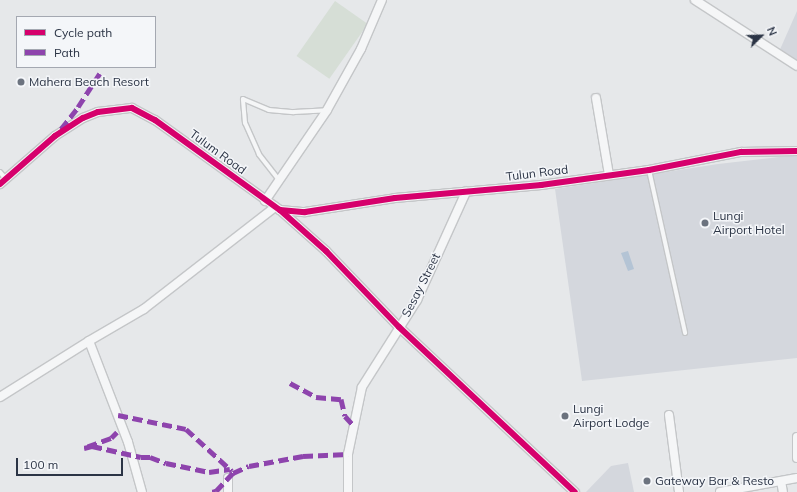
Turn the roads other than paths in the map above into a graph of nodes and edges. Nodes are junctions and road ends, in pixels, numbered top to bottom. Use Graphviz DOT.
graph roads {
  1 [pos="382,0"];
  2 [pos="695,0"];
  3 [pos="797,66"];
  4 [pos="596,98"];
  5 [pos="327,110"];
  6 [pos="797,151"];
  7 [pos="648,170"];
  8 [pos="609,175"];
  9 [pos="2,178"];
  10 [pos="279,181"];
  11 [pos="466,192"];
  12 [pos="265,201"];
  13 [pos="277,209"];
  14 [pos="399,327"];
  15 [pos="684,334"];
  16 [pos="89,341"];
  17 [pos="0,397"];
  18 [pos="669,415"];
  19 [pos="797,437"];
  20 [pos="797,458"];
  21 [pos="228,478"];
  22 [pos="797,478"];
  23 [pos="781,481"];
  24 [pos="142,492"];
  25 [pos="228,492"];
  26 [pos="348,492"];
  27 [pos="575,492"];
  28 [pos="679,492"];
  29 [pos="720,492"];
  30 [pos="783,492"];
  1 -- 5 [label="street"];
  2 -- 3 [label="street"];
  4 -- 8 [label="street"];
  5 -- 10 [label="street"];
  5 -- 10 [label="lane"];
  6 -- 7 [label="street, Tulun Road"];
  7 -- 8 [label="street, Tulun Road"];
  7 -- 15 [label="lane"];
  8 -- 11 [label="street, Tulun Road"];
  9 -- 12 [label="street, Tulum Road"];
  10 -- 12 [label="street"];
  11 -- 13 [label="street, Tulun Road"];
  11 -- 14 [label="street, Sesay Street"];
  12 -- 13 [label="street, Tulum Road"];
  13 -- 14 [label="street, Tulum Road"];
  13 -- 16 [label="street"];
  14 -- 26 [label="street, Sesay Street"];
  14 -- 27 [label="street, Tulum Road"];
  16 -- 17 [label="street"];
  16 -- 24 [label="street"];
  18 -- 28 [label="street"];
  19 -- 20 [label="street"];
  21 -- 25 [label="street"];
  22 -- 23 [label="street"];
  23 -- 29 [label="street"];
  23 -- 30 [label="street"];
}
